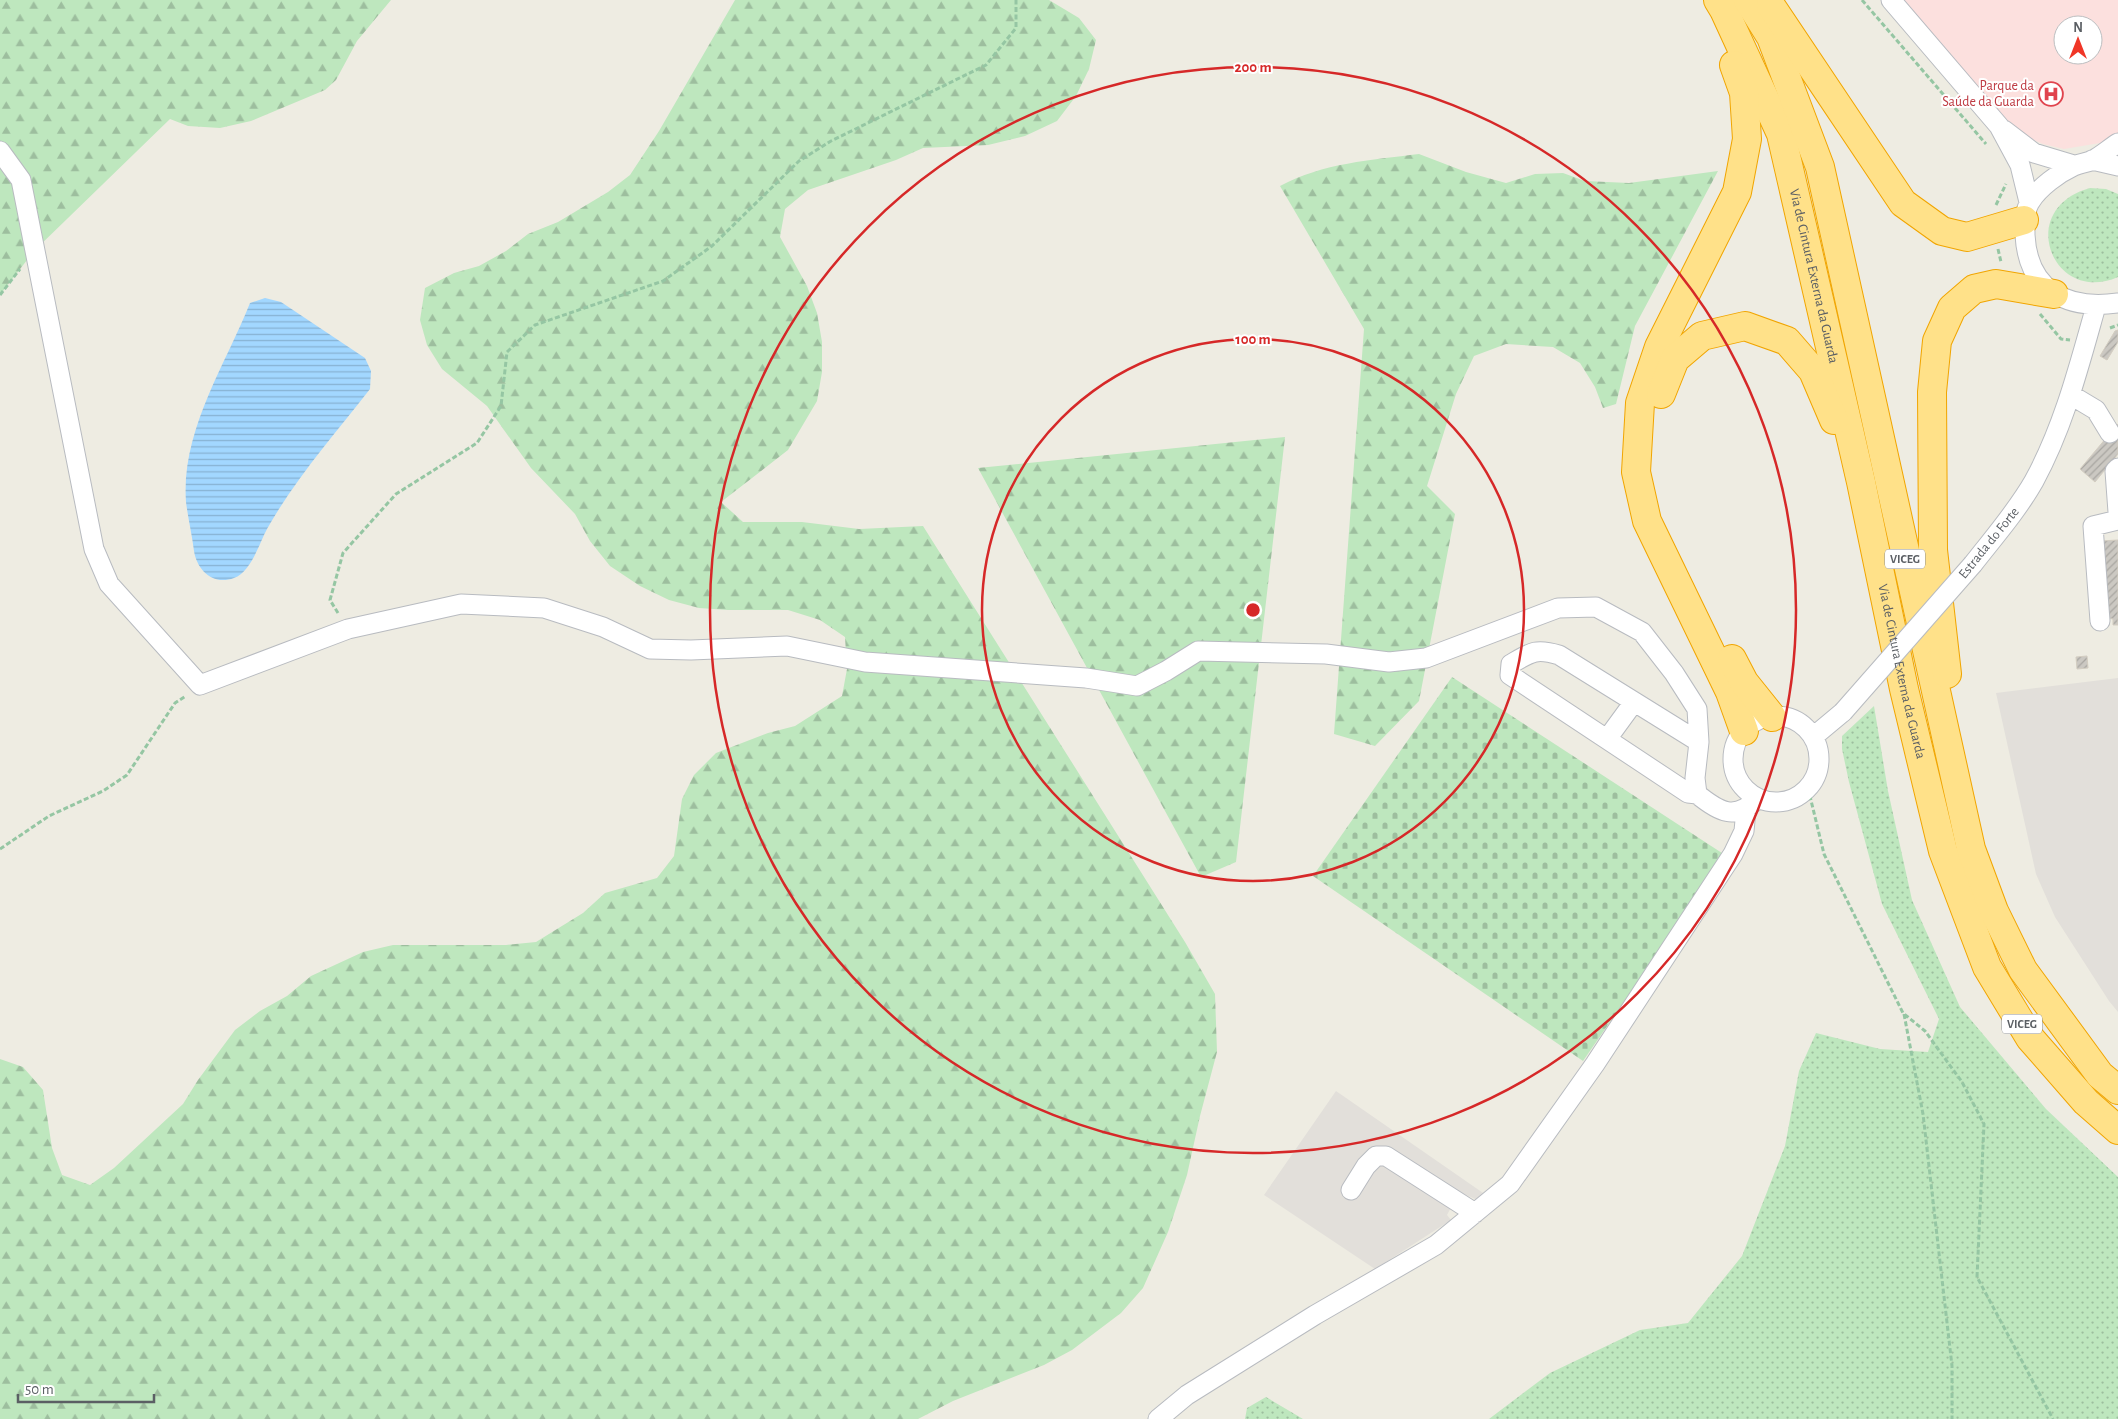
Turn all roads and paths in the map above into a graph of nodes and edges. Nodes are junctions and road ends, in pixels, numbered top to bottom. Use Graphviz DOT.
graph roads {
  1 [pos="1016,0"];
  2 [pos="1706,0"];
  3 [pos="1718,0"];
  4 [pos="1748,0"];
  5 [pos="1767,0"];
  6 [pos="1862,0"];
  7 [pos="1891,0"];
  8 [pos="1999,126"];
  9 [pos="2118,143"];
  10 [pos="0,151"];
  11 [pos="1992,151"];
  12 [pos="2083,163"];
  13 [pos="2118,166"];
  14 [pos="2007,180"];
  15 [pos="2027,211"];
  16 [pos="1992,231"];
  17 [pos="34,251"];
  18 [pos="2012,287"];
  19 [pos="0,295"];
  20 [pos="2045,302"];
  21 [pos="2118,303"];
  22 [pos="2096,306"];
  23 [pos="2118,325"];
  24 [pos="2086,341"];
  25 [pos="2071,395"];
  26 [pos="2110,433"];
  27 [pos="2118,468"];
  28 [pos="1861,482"];
  29 [pos="2118,512"];
  30 [pos="2118,520"];
  31 [pos="2100,620"];
  32 [pos="348,629"];
  33 [pos="200,685"];
  34 [pos="1634,702"];
  35 [pos="1772,717"];
  36 [pos="1744,730"];
  37 [pos="1813,737"];
  38 [pos="1607,739"];
  39 [pos="1699,742"];
  40 [pos="1808,788"];
  41 [pos="1697,794"];
  42 [pos="1752,804"];
  43 [pos="0,849"];
  44 [pos="1971,849"];
  45 [pos="1903,1013"];
  46 [pos="2118,1090"];
  47 [pos="2118,1130"];
  48 [pos="1351,1190"];
  49 [pos="1475,1213"];
  50 [pos="1158,1419"];
  51 [pos="1952,1419"];
  52 [pos="2053,1419"];
  1 -- 32 [label="path"];
  2 -- 36 [label="highway"];
  3 -- 28 [label="highway, Via de Cintura Externa da Guarda / VICEG"];
  4 -- 44 [label="highway, Via de Cintura Externa da Guarda / VICEG"];
  5 -- 16 [label="highway"];
  6 -- 11 [label="path"];
  7 -- 8 [label="street"];
  8 -- 12 [label="street"];
  8 -- 15 [label="street"];
  9 -- 12 [label="street"];
  10 -- 17 [label="street"];
  12 -- 13 [label="street"];
  12 -- 15 [label="street"];
  14 -- 16 [label="path"];
  15 -- 16 [label="highway"];
  15 -- 20 [label="street"];
  16 -- 18 [label="path"];
  17 -- 19 [label="path"];
  17 -- 33 [label="street"];
  18 -- 20 [label="highway"];
  18 -- 44 [label="highway"];
  20 -- 22 [label="street"];
  20 -- 24 [label="path"];
  21 -- 22 [label="street"];
  22 -- 24 [label="street, Estrada do Forte"];
  23 -- 24 [label="path"];
  24 -- 25 [label="street, Estrada do Forte"];
  25 -- 26 [label="street"];
  25 -- 37 [label="street, Estrada do Forte, bridge"];
  27 -- 29 [label="street"];
  28 -- 35 [label="highway"];
  28 -- 47 [label="highway, Via de Cintura Externa da Guarda / VICEG"];
  30 -- 31 [label="street"];
  32 -- 33 [label="street"];
  32 -- 39 [label="street"];
  33 -- 43 [label="path"];
  34 -- 38 [label="street"];
  34 -- 38 [label="street"];
  34 -- 39 [label="street"];
  35 -- 36 [label="street"];
  35 -- 37 [label="street"];
  36 -- 42 [label="street"];
  37 -- 40 [label="street"];
  38 -- 41 [label="street"];
  39 -- 41 [label="street"];
  40 -- 42 [label="street"];
  40 -- 45 [label="path"];
  41 -- 42 [label="street"];
  42 -- 49 [label="street"];
  44 -- 46 [label="highway, Via de Cintura Externa da Guarda / VICEG"];
  45 -- 51 [label="path"];
  45 -- 52 [label="path"];
  48 -- 49 [label="street"];
  49 -- 50 [label="street"];
}
